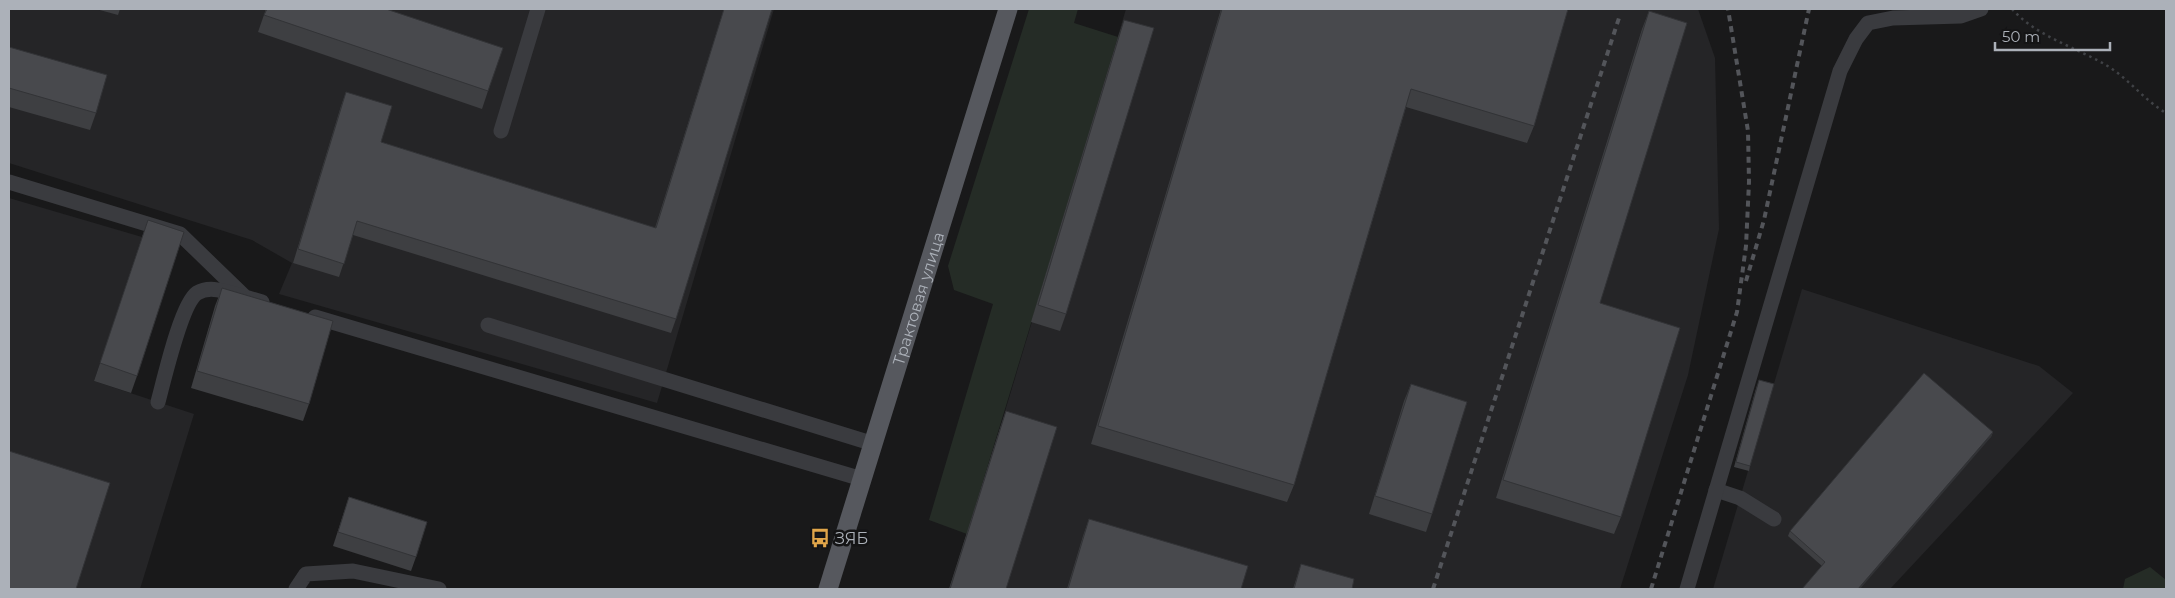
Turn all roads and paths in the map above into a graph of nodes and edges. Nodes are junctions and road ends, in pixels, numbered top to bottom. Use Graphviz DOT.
graph roads {
  1 [pos="538,9"];
  2 [pos="1008,9"];
  3 [pos="1980,9"];
  4 [pos="2012,9"];
  5 [pos="2166,113"];
  6 [pos="501,131"];
  7 [pos="9,182"];
  8 [pos="245,297"];
  9 [pos="274,305"];
  10 [pos="302,314"];
  11 [pos="488,325"];
  12 [pos="158,402"];
  13 [pos="874,444"];
  14 [pos="862,479"];
  15 [pos="1716,490"];
  16 [pos="1774,519"];
  17 [pos="296,589"];
  18 [pos="439,589"];
  19 [pos="828,589"];
  20 [pos="1687,589"];
  1 -- 6 [label="street"];
  2 -- 13 [label="main road, Трактовая улица"];
  3 -- 15 [label="street"];
  4 -- 5 [label="path"];
  7 -- 8 [label="street"];
  8 -- 9 [label="street"];
  8 -- 12 [label="street"];
  10 -- 14 [label="street"];
  11 -- 13 [label="street"];
  13 -- 14 [label="main road, Трактовая улица"];
  14 -- 19 [label="main road, Трактовая улица"];
  15 -- 16 [label="street"];
  15 -- 20 [label="street"];
  17 -- 18 [label="street"];
}
